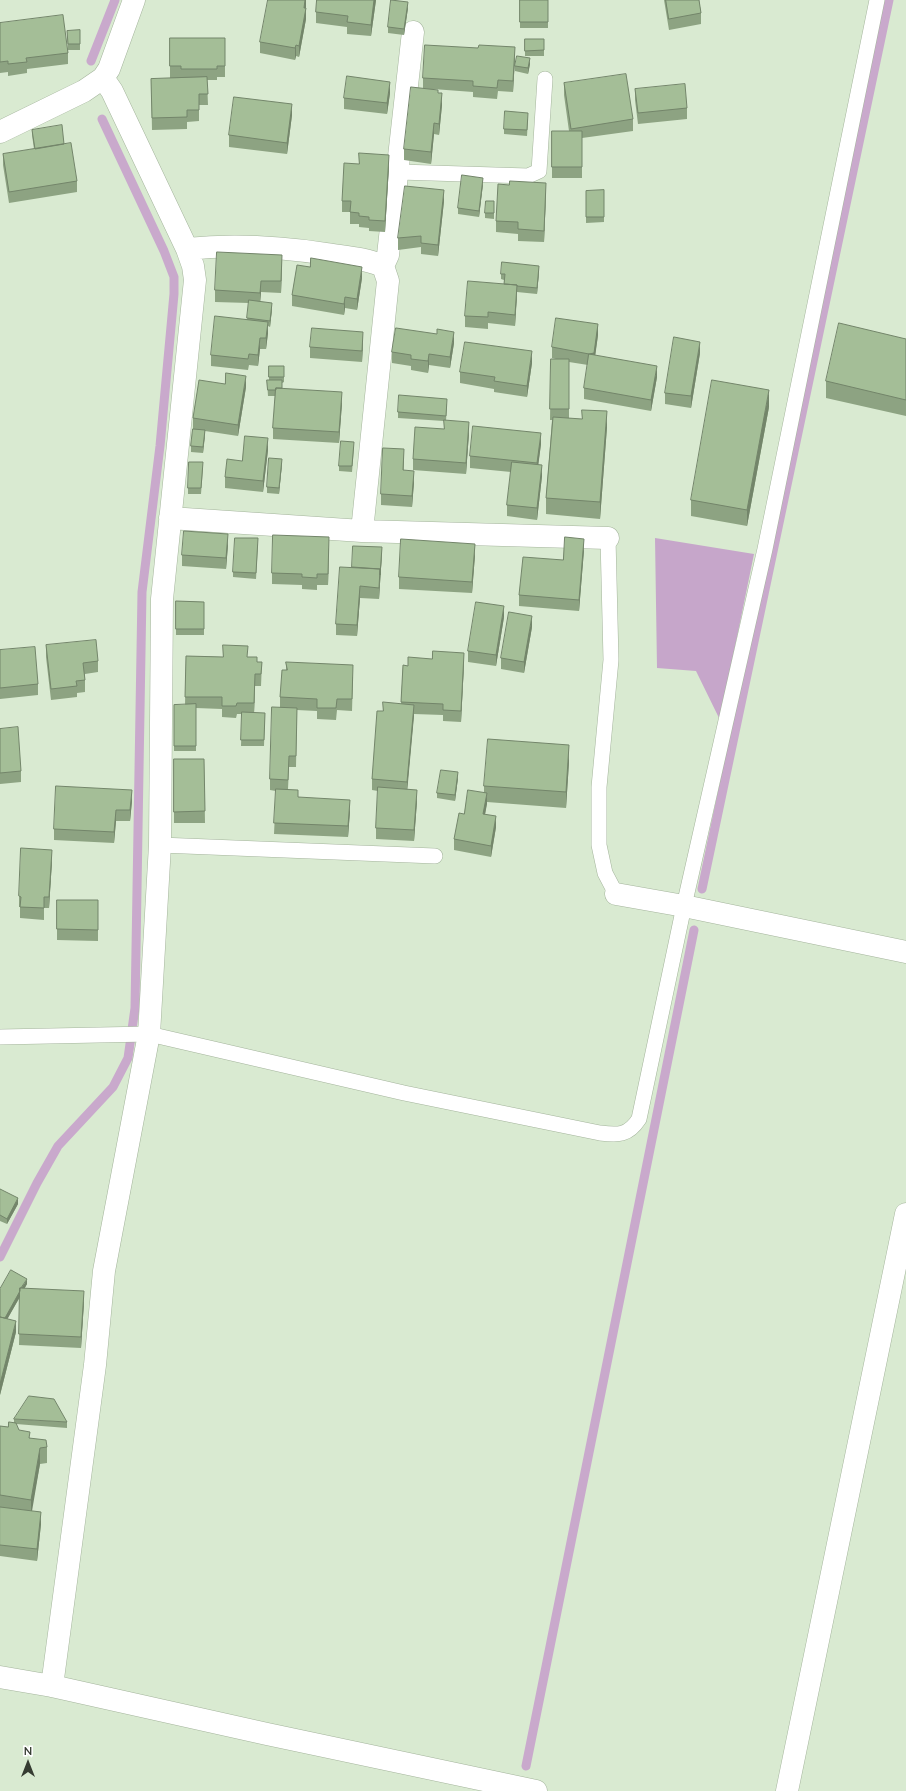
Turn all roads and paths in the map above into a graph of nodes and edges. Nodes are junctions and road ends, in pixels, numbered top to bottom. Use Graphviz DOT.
graph roads {
  1 [pos="134,0"];
  2 [pos="877,0"];
  3 [pos="413,32"];
  4 [pos="103,78"];
  5 [pos="545,79"];
  6 [pos="0,132"];
  7 [pos="399,172"];
  8 [pos="187,249"];
  9 [pos="383,266"];
  10 [pos="170,518"];
  11 [pos="362,531"];
  12 [pos="608,538"];
  13 [pos="160,845"];
  14 [pos="436,856"];
  15 [pos="616,894"];
  16 [pos="684,906"];
  17 [pos="906,952"];
  18 [pos="149,1034"];
  19 [pos="0,1037"];
  20 [pos="906,1214"];
  21 [pos="0,1677"];
  22 [pos="52,1686"];
  23 [pos="536,1791"];
  24 [pos="787,1791"];
  1 -- 4 [label="street"];
  2 -- 16 [label="lane"];
  3 -- 7 [label="street"];
  4 -- 6 [label="street"];
  4 -- 8 [label="street"];
  5 -- 7 [label="lane"];
  7 -- 9 [label="street"];
  8 -- 9 [label="street"];
  8 -- 10 [label="street"];
  9 -- 11 [label="street"];
  10 -- 11 [label="street"];
  10 -- 13 [label="street"];
  11 -- 12 [label="street"];
  12 -- 15 [label="lane"];
  13 -- 14 [label="lane"];
  13 -- 18 [label="street"];
  15 -- 16 [label="street"];
  16 -- 17 [label="street"];
  16 -- 18 [label="lane"];
  18 -- 19 [label="lane"];
  18 -- 22 [label="street"];
  20 -- 24 [label="street"];
  21 -- 22 [label="street"];
  22 -- 23 [label="street"];
}
